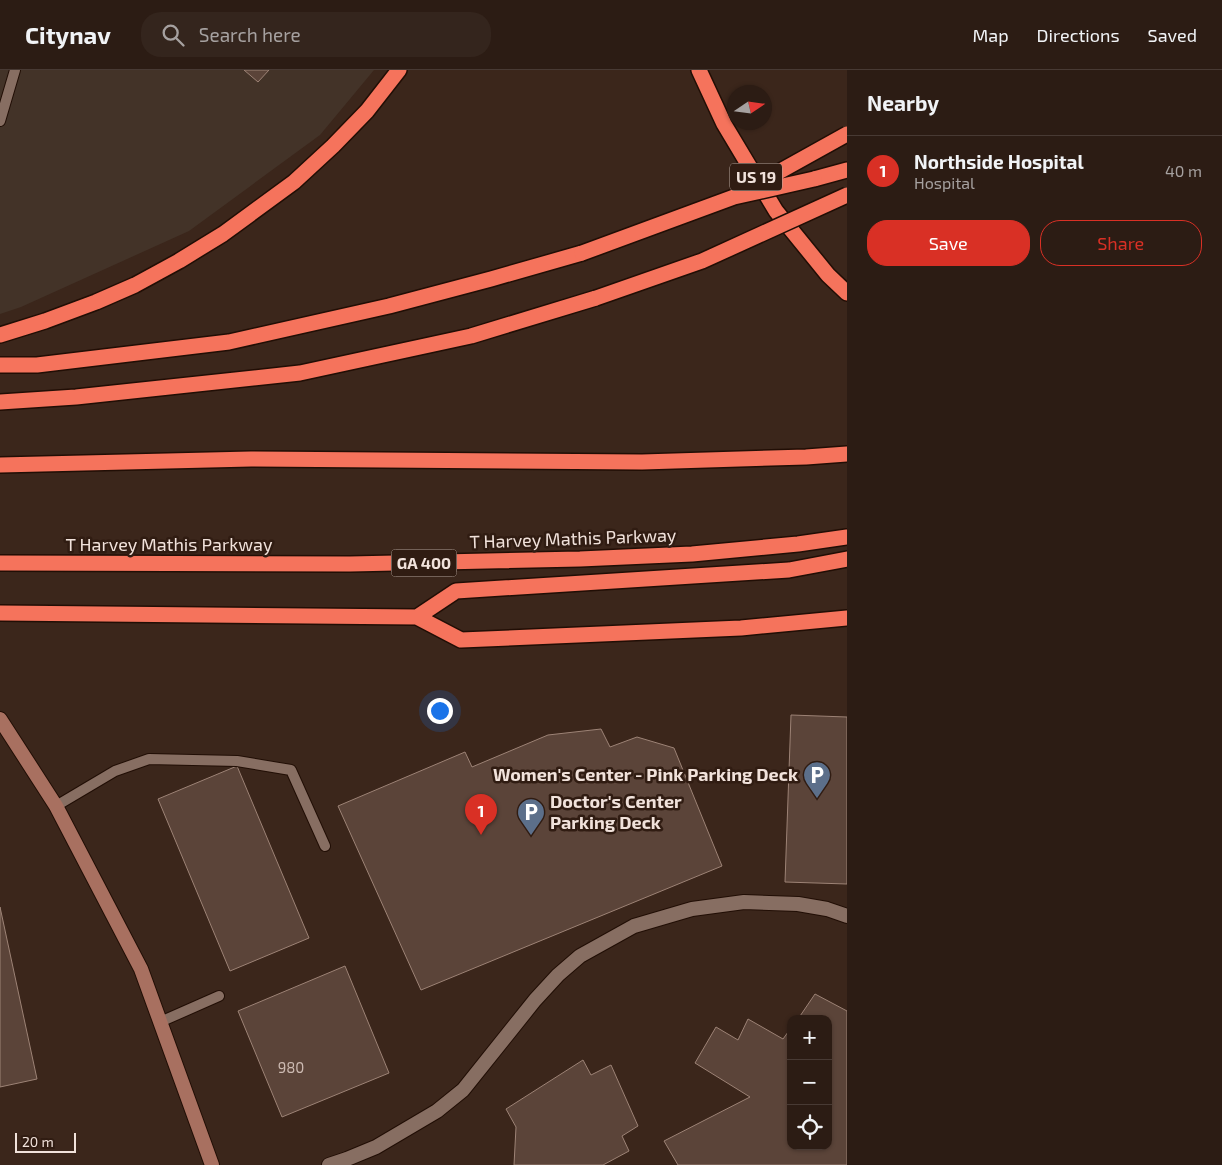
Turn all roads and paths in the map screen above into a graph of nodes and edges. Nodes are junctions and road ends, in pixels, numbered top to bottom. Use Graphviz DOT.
graph roads {
  1 [pos="15,70"];
  2 [pos="399,70"];
  3 [pos="699,70"];
  4 [pos="0,121"];
  5 [pos="847,134"];
  6 [pos="847,170"];
  7 [pos="847,195"];
  8 [pos="734,197"];
  9 [pos="847,293"];
  10 [pos="0,335"];
  11 [pos="0,365"];
  12 [pos="0,402"];
  13 [pos="847,454"];
  14 [pos="0,465"];
  15 [pos="847,537"];
  16 [pos="847,559"];
  17 [pos="0,563"];
  18 [pos="0,613"];
  19 [pos="417,617"];
  20 [pos="847,618"];
  21 [pos="0,719"];
  22 [pos="56,806"];
  23 [pos="325,846"];
  24 [pos="847,916"];
  25 [pos="220,996"];
  26 [pos="160,1022"];
  27 [pos="212,1165"];
  28 [pos="329,1165"];
  1 -- 4 [label="lane"];
  2 -- 10 [label="highway"];
  3 -- 9 [label="highway, US 19"];
  5 -- 8 [label="highway, bridge"];
  6 -- 8 [label="highway, bridge"];
  7 -- 12 [label="highway, bridge"];
  8 -- 11 [label="highway, bridge"];
  13 -- 14 [label="highway"];
  15 -- 17 [label="highway, T Harvey Mathis Parkway / GA 400"];
  16 -- 19 [label="highway"];
  18 -- 19 [label="highway"];
  19 -- 20 [label="highway"];
  21 -- 22 [label="main road"];
  22 -- 23 [label="lane"];
  22 -- 26 [label="main road"];
  24 -- 28 [label="street"];
  25 -- 26 [label="lane"];
  26 -- 27 [label="main road"];
}
